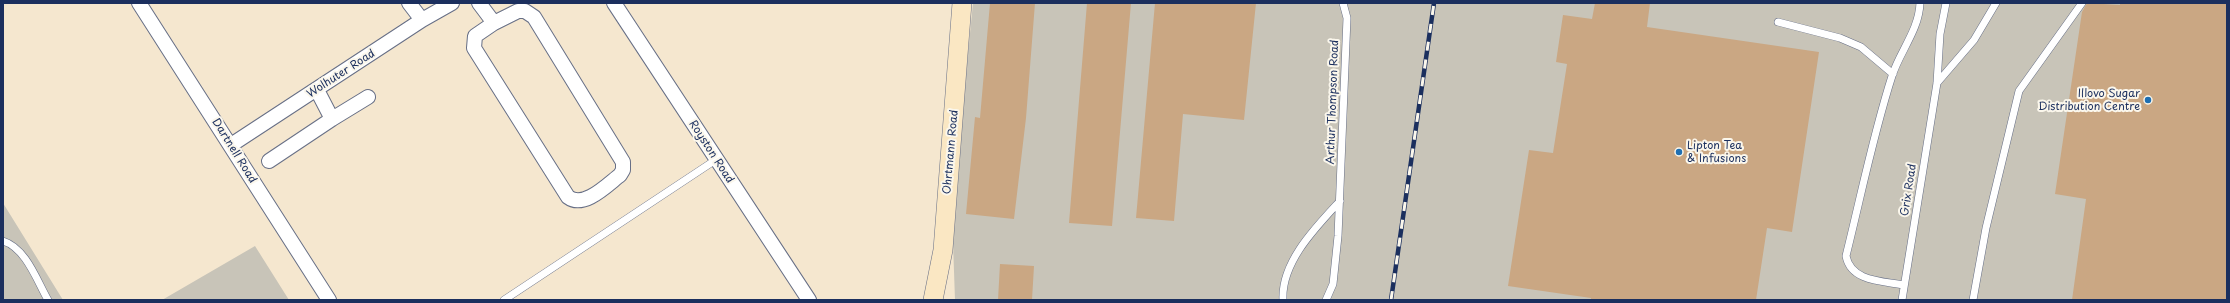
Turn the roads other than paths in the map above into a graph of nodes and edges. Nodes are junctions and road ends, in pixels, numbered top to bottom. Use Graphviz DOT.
graph roads {
  1 [pos="139,3"];
  2 [pos="409,3"];
  3 [pos="452,3"];
  4 [pos="479,3"];
  5 [pos="614,3"];
  6 [pos="962,3"];
  7 [pos="1343,3"];
  8 [pos="1920,3"];
  9 [pos="1946,3"];
  10 [pos="1996,3"];
  11 [pos="2082,3"];
  12 [pos="422,20"];
  13 [pos="1778,22"];
  14 [pos="494,23"];
  15 [pos="1893,74"];
  16 [pos="1937,83"];
  17 [pos="317,90"];
  18 [pos="368,97"];
  19 [pos="332,119"];
  20 [pos="231,145"];
  21 [pos="717,160"];
  22 [pos="269,161"];
  23 [pos="1340,202"];
  24 [pos="3,241"];
  25 [pos="1904,285"];
  26 [pos="48,300"];
  27 [pos="329,300"];
  28 [pos="504,300"];
  29 [pos="809,300"];
  30 [pos="933,300"];
  31 [pos="1283,300"];
  32 [pos="1326,300"];
  33 [pos="1902,300"];
  34 [pos="1973,300"];
  1 -- 20 [label="street, Dartnell Road"];
  2 -- 12 [label="street"];
  3 -- 12 [label="street, Wolhuter Road"];
  4 -- 14 [label="street"];
  5 -- 21 [label="street, Royston Road"];
  6 -- 30 [label="main road, Ohrtmann Road"];
  7 -- 23 [label="lane, Arthur Thompson Road"];
  8 -- 15 [label="lane"];
  9 -- 16 [label="lane, Grix Road"];
  10 -- 16 [label="lane"];
  11 -- 34 [label="lane"];
  12 -- 17 [label="street, Wolhuter Road"];
  13 -- 15 [label="lane"];
  14 -- 14 [label="street"];
  15 -- 25 [label="lane"];
  16 -- 25 [label="lane, Grix Road"];
  17 -- 19 [label="street"];
  17 -- 20 [label="street, Wolhuter Road"];
  18 -- 19 [label="street"];
  19 -- 22 [label="street"];
  20 -- 27 [label="street, Dartnell Road"];
  21 -- 28 [label="lane"];
  21 -- 29 [label="street, Royston Road"];
  23 -- 31 [label="lane"];
  23 -- 32 [label="lane, Arthur Thompson Road"];
  24 -- 26 [label="lane"];
  25 -- 33 [label="lane, Grix Road"];
}
